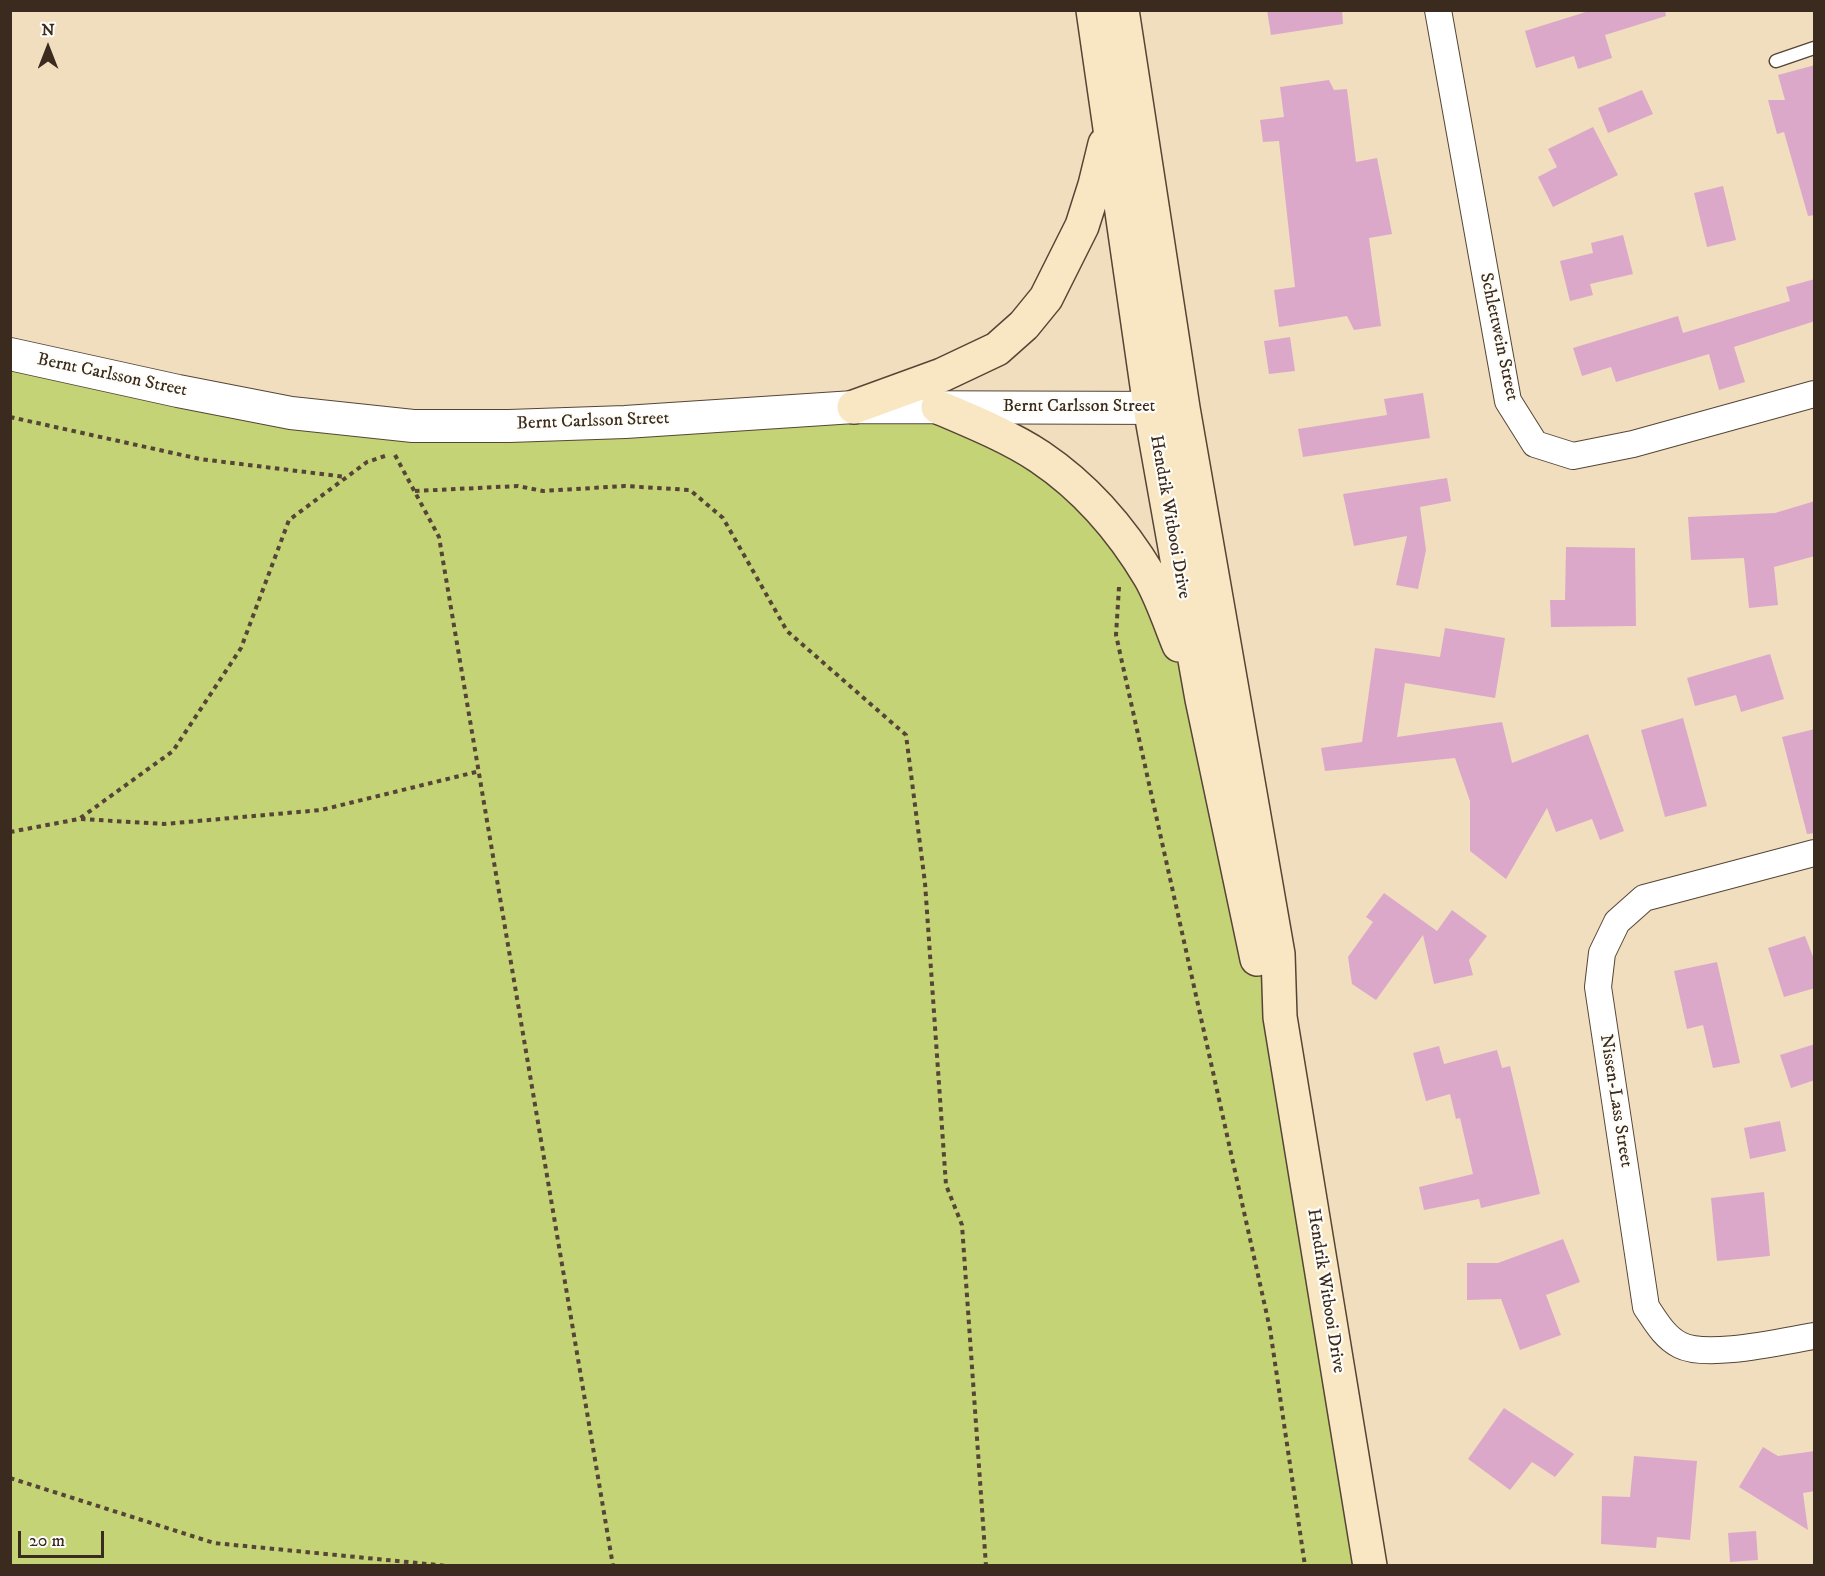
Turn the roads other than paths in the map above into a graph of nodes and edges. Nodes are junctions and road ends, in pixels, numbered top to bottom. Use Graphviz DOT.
graph roads {
  1 [pos="1093,10"];
  2 [pos="1122,10"];
  3 [pos="1438,10"];
  4 [pos="1815,48"];
  5 [pos="1776,61"];
  6 [pos="1109,125"];
  7 [pos="10,354"];
  8 [pos="1815,394"];
  9 [pos="854,407"];
  10 [pos="938,407"];
  11 [pos="1150,407"];
  12 [pos="1183,408"];
  13 [pos="1202,699"];
  14 [pos="1815,853"];
  15 [pos="1280,1017"];
  16 [pos="1815,1336"];
  17 [pos="1370,1566"];
  1 -- 6 [label="main road, Hendrik Witbooi Drive"];
  2 -- 12 [label="main road, Hendrik Witbooi Drive"];
  3 -- 8 [label="street, Schlettwein Street"];
  4 -- 5 [label="lane"];
  6 -- 9 [label="main road"];
  6 -- 11 [label="main road, Hendrik Witbooi Drive"];
  7 -- 9 [label="street, Bernt Carlsson Street"];
  9 -- 10 [label="street, Bernt Carlsson Street"];
  10 -- 11 [label="street, Bernt Carlsson Street"];
  10 -- 13 [label="main road"];
  11 -- 12 [label="street, Bernt Carlsson Street"];
  11 -- 13 [label="main road, Hendrik Witbooi Drive"];
  12 -- 15 [label="main road, Hendrik Witbooi Drive"];
  13 -- 15 [label="main road, Hendrik Witbooi Drive"];
  14 -- 16 [label="street, Nissen-Lass Street"];
  15 -- 17 [label="main road, Hendrik Witbooi Drive"];
}
